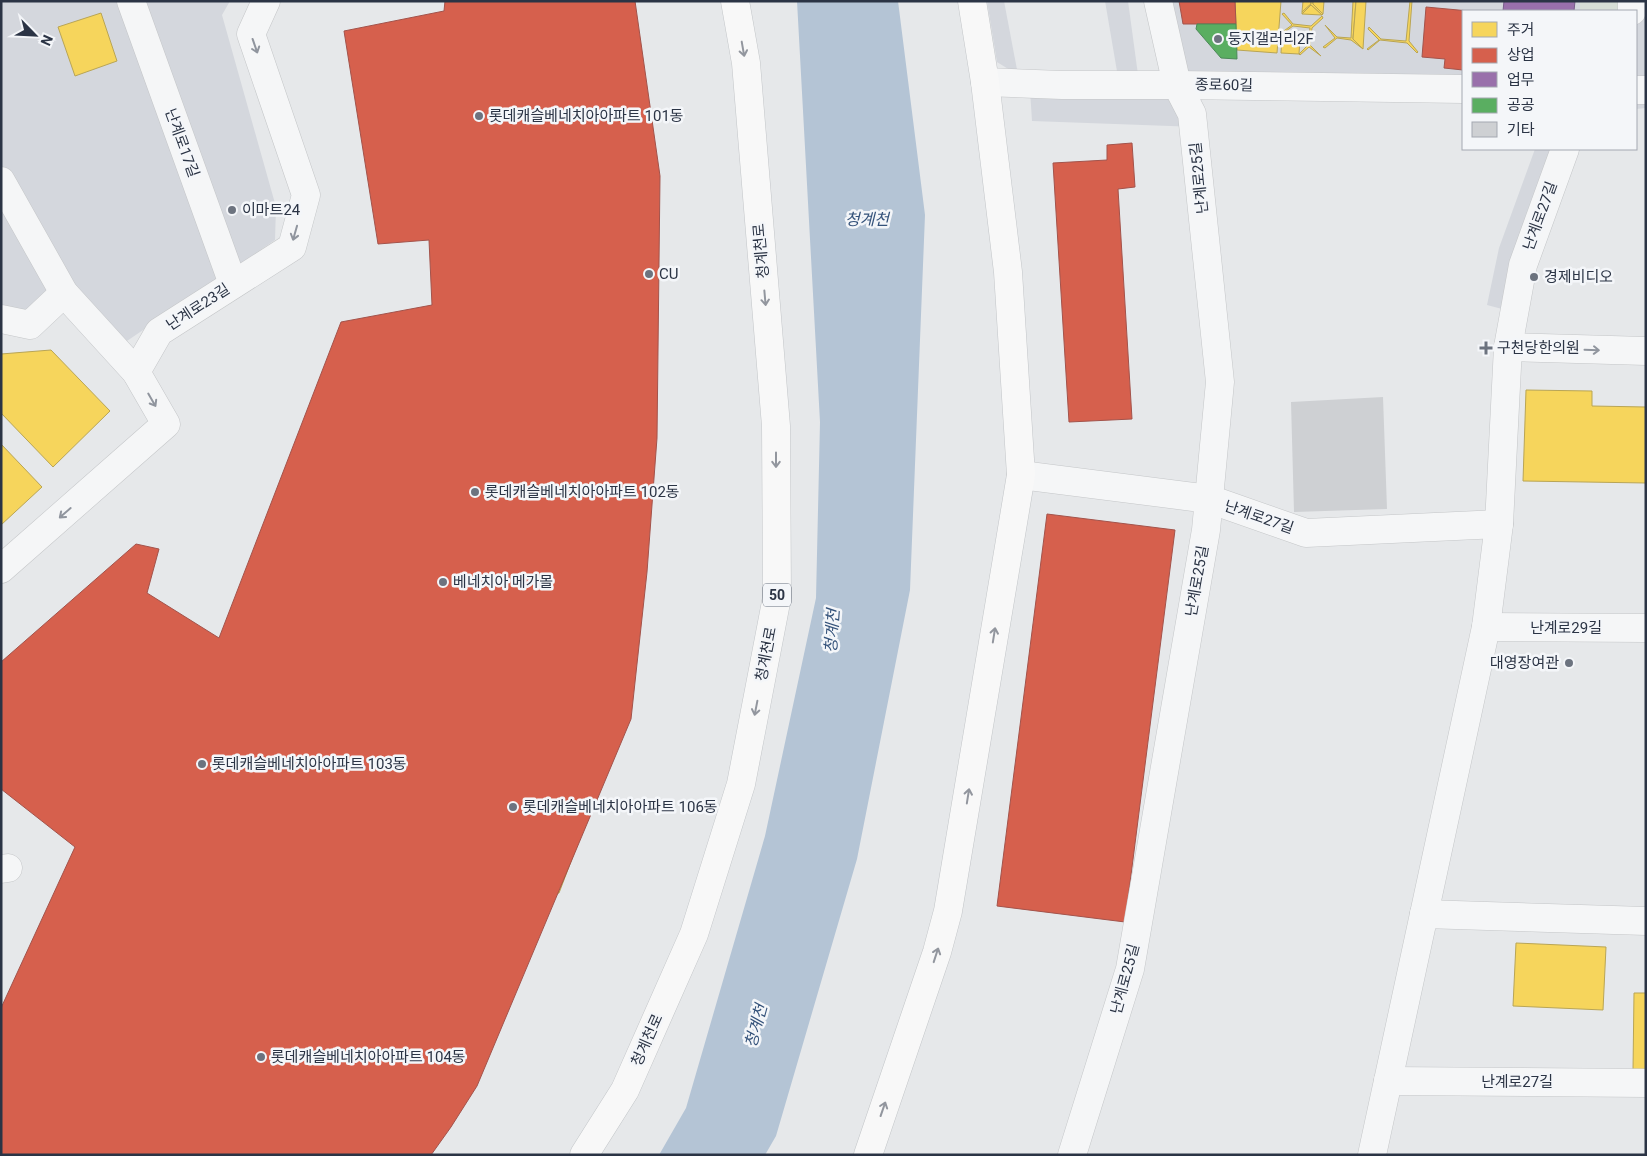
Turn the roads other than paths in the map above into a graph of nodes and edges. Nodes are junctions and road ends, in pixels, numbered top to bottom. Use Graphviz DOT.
graph roads {
  1 [pos="131,1"];
  2 [pos="266,1"];
  3 [pos="735,1"];
  4 [pos="972,1"];
  5 [pos="1158,1"];
  6 [pos="985,82"];
  7 [pos="1177,84"];
  8 [pos="1462,89"];
  9 [pos="1565,150"];
  10 [pos="1,180"];
  11 [pos="233,284"];
  12 [pos="64,293"];
  13 [pos="1,319"];
  14 [pos="1508,347"];
  15 [pos="1646,351"];
  16 [pos="136,372"];
  17 [pos="1021,475"];
  18 [pos="1209,500"];
  19 [pos="1499,524"];
  20 [pos="1,569"];
  21 [pos="1486,627"];
  22 [pos="1646,628"];
  23 [pos="1424,914"];
  24 [pos="1646,921"];
  25 [pos="1388,1081"];
  26 [pos="1646,1083"];
  27 [pos="584,1155"];
  28 [pos="868,1155"];
  29 [pos="1072,1155"];
  30 [pos="1372,1155"];
  1 -- 11 [label="street, 난계로17길"];
  2 -- 11 [label="street, 난계로23길, one-way"];
  3 -- 27 [label="main road, 청계천로 / 50, one-way"];
  4 -- 6 [label="main road"];
  5 -- 7 [label="street, 난계로25길"];
  6 -- 7 [label="street, 종로60길"];
  6 -- 17 [label="main road"];
  7 -- 8 [label="street, 종로60길"];
  7 -- 18 [label="street, 난계로25길"];
  9 -- 14 [label="street, 난계로27길"];
  10 -- 12 [label="street"];
  11 -- 16 [label="street, 난계로23길"];
  12 -- 13 [label="street"];
  12 -- 16 [label="street"];
  14 -- 15 [label="street, one-way"];
  14 -- 19 [label="street, 난계로27길"];
  16 -- 20 [label="street, one-way"];
  17 -- 18 [label="street, 난계로27길"];
  28 -- 17 [label="main road, one-way"];
  18 -- 19 [label="street, 난계로27길"];
  18 -- 29 [label="street, 난계로25길"];
  19 -- 21 [label="street, 난계로27길"];
  21 -- 22 [label="street, 난계로29길"];
  21 -- 23 [label="street, 난계로27길"];
  23 -- 24 [label="street"];
  23 -- 25 [label="street, 난계로27길"];
  25 -- 26 [label="street, 난계로27길"];
  25 -- 30 [label="street, 난계로27길"];
}
